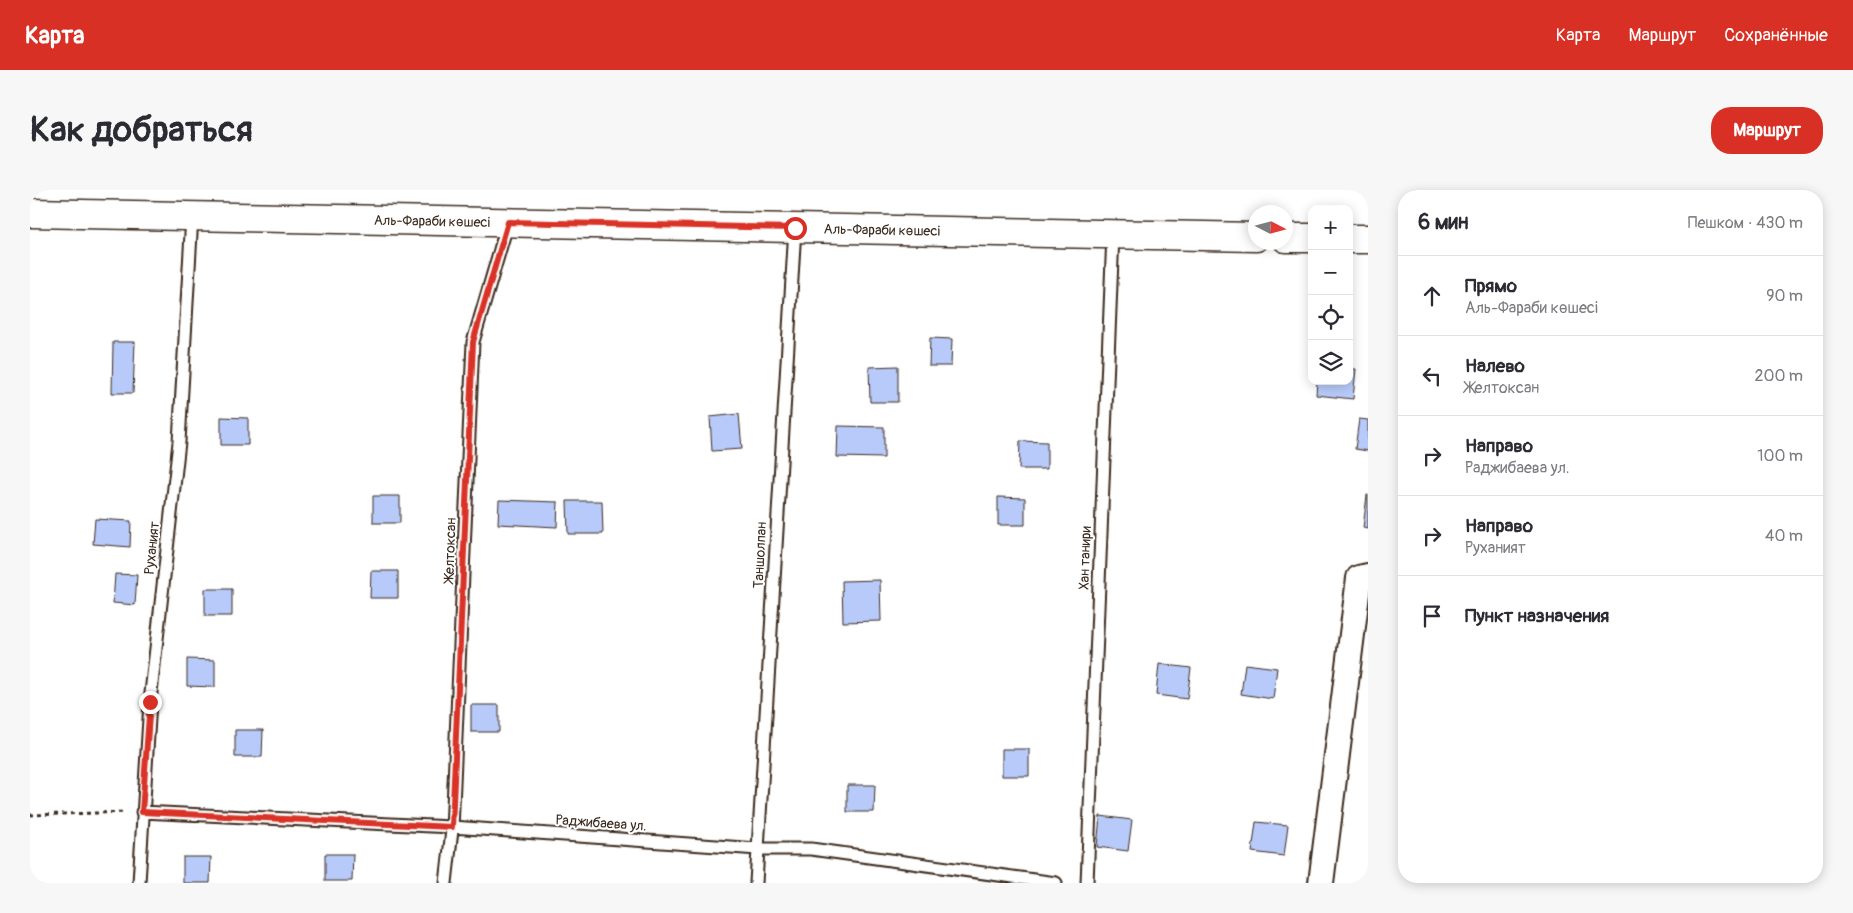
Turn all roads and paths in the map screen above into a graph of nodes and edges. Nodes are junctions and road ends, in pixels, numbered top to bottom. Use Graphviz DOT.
graph roads {
  1 [pos="30,213"];
  2 [pos="192,216"];
  3 [pos="508,222"];
  4 [pos="795,228"];
  5 [pos="1112,234"];
  6 [pos="1248,237"];
  7 [pos="1293,238"];
  8 [pos="1308,238"];
  9 [pos="1353,239"];
  10 [pos="1368,239"];
  11 [pos="1368,576"];
  12 [pos="142,812"];
  13 [pos="30,815"];
  14 [pos="452,827"];
  15 [pos="758,849"];
  16 [pos="139,883"];
  17 [pos="446,883"];
  18 [pos="756,883"];
  19 [pos="1056,883"];
  20 [pos="1087,883"];
  21 [pos="1321,883"];
  1 -- 2 [label="main road, Аль-Фараби көшесі"];
  2 -- 3 [label="main road, Аль-Фараби көшесі"];
  2 -- 12 [label="lane, Руханият"];
  3 -- 4 [label="main road, Аль-Фараби көшесі"];
  3 -- 14 [label="lane, Желтоксан"];
  4 -- 5 [label="main road, Аль-Фараби көшесі"];
  4 -- 15 [label="lane, Таншолпан"];
  5 -- 6 [label="main road, Аль-Фараби көшесі"];
  5 -- 20 [label="lane, Хан танири"];
  7 -- 8 [label="main road"];
  9 -- 10 [label="main road"];
  11 -- 21 [label="street"];
  12 -- 13 [label="path"];
  12 -- 14 [label="lane, Раджибаева ул."];
  12 -- 16 [label="lane, Руханият"];
  14 -- 15 [label="lane, Раджибаева ул."];
  14 -- 17 [label="lane, Желтоксан"];
  15 -- 18 [label="lane, Таншолпан"];
  15 -- 19 [label="lane, Раджибаева ул."];
}
